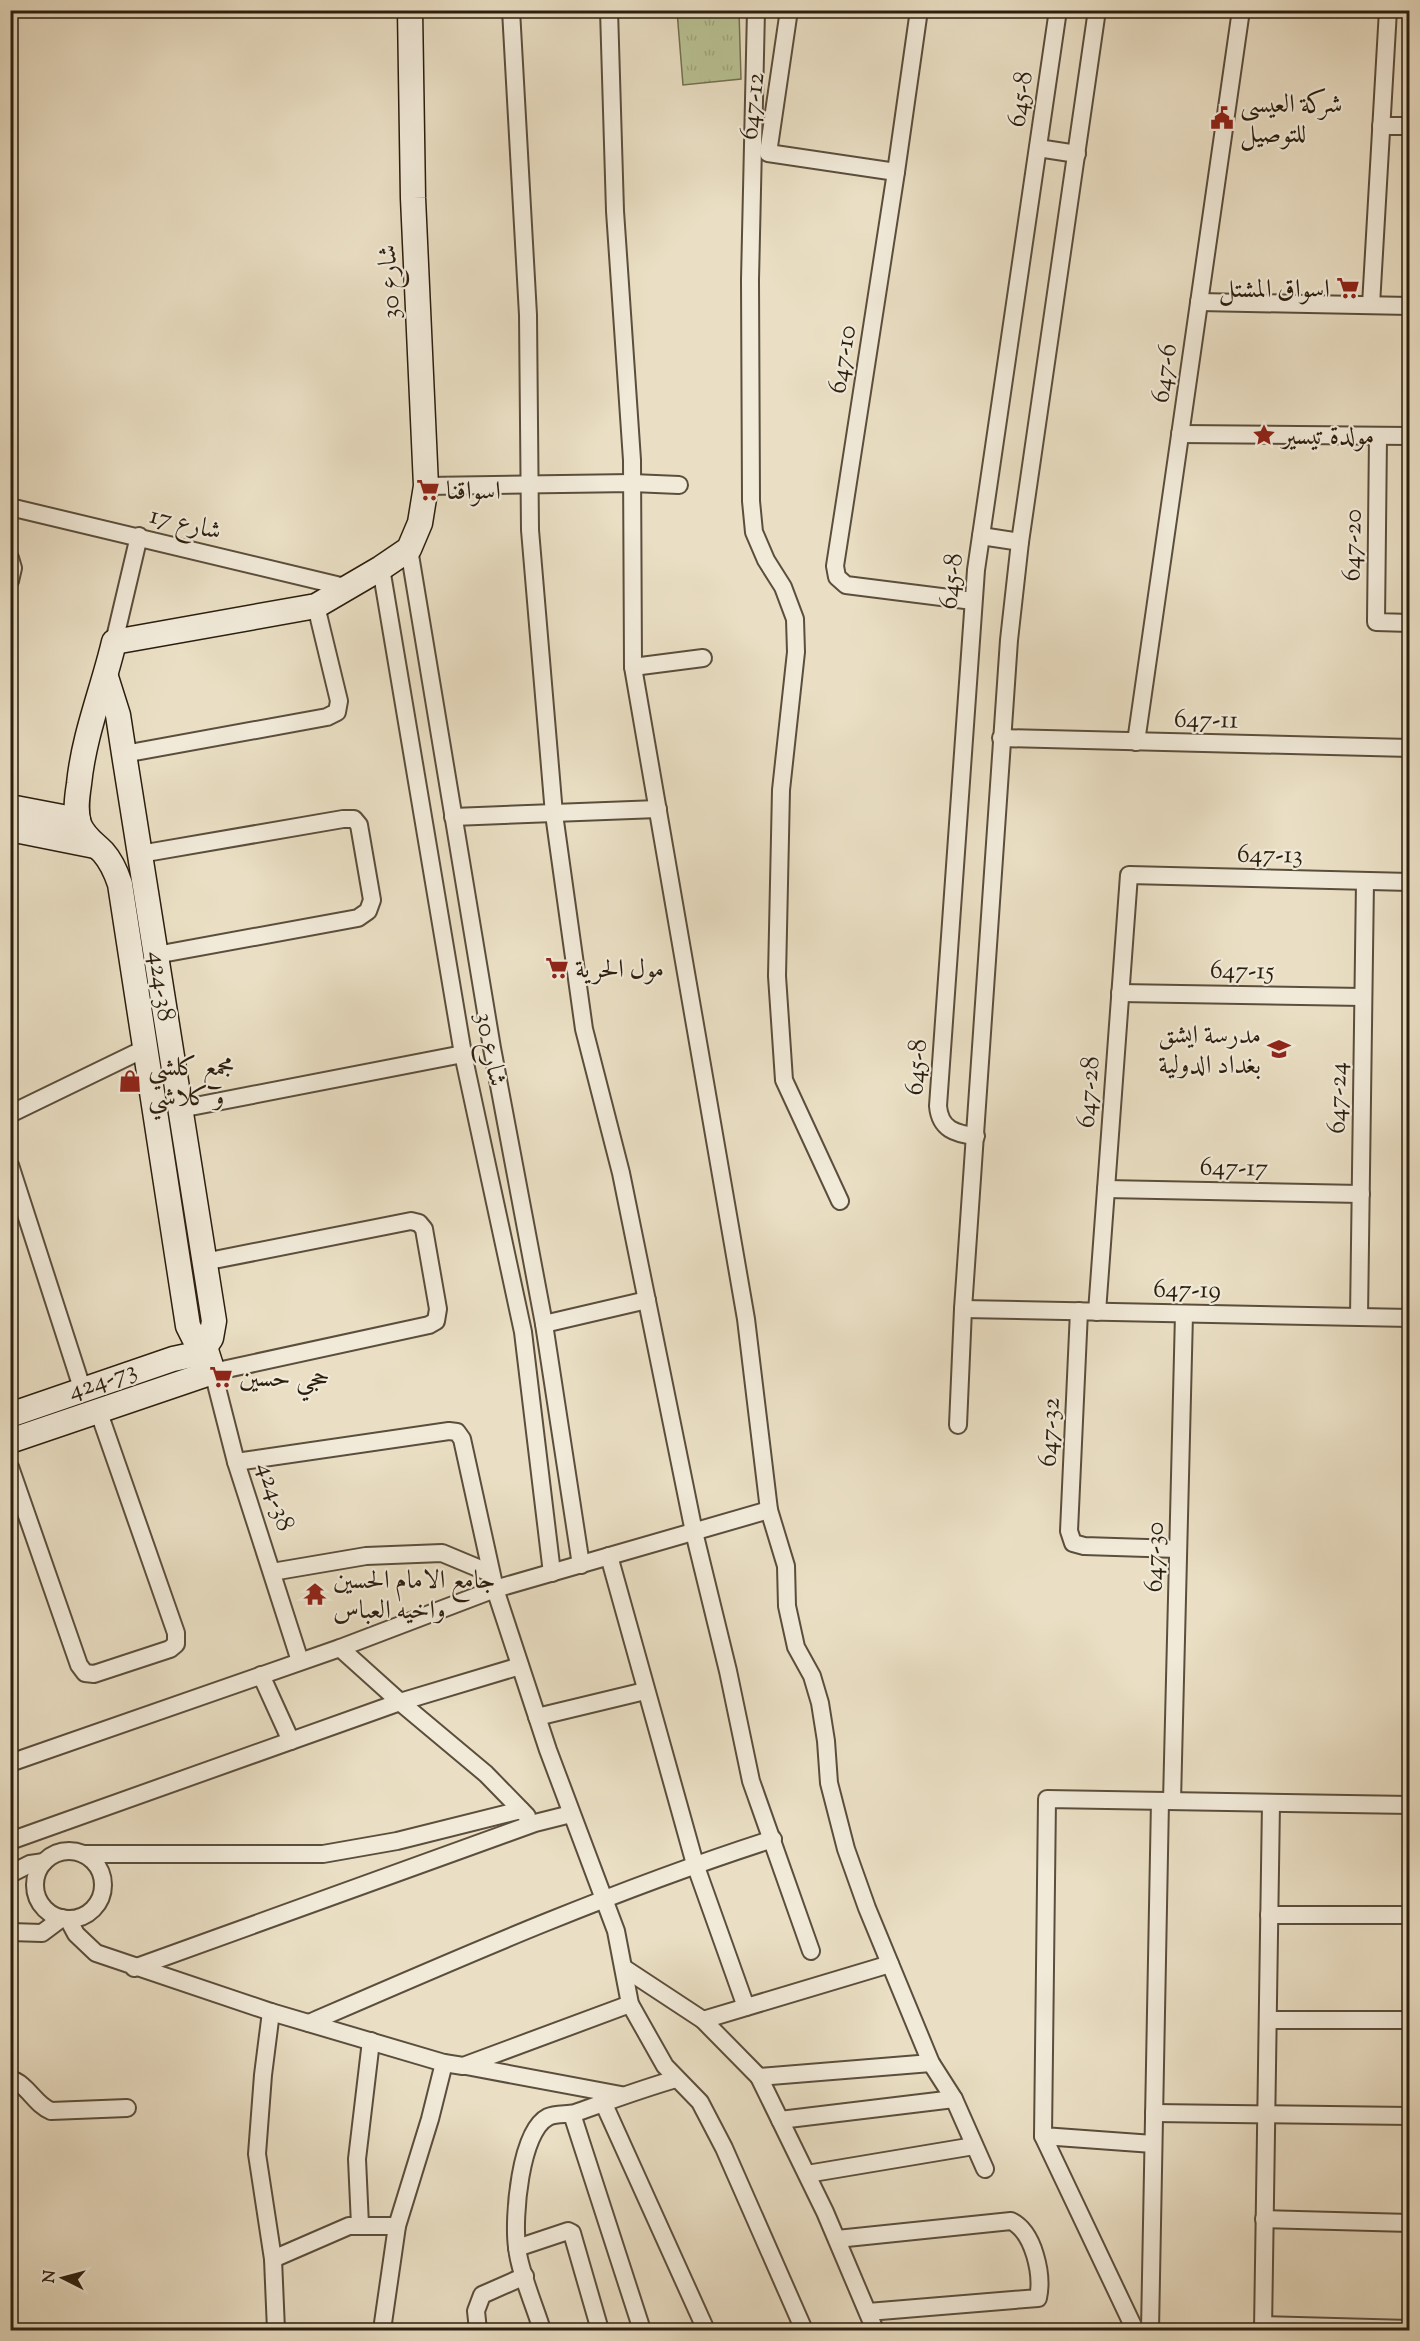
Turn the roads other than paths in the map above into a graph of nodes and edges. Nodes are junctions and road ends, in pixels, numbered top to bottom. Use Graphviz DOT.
graph roads {
  1 [pos="410,10"];
  2 [pos="512,10"];
  3 [pos="609,10"];
  4 [pos="756,10"];
  5 [pos="789,10"];
  6 [pos="919,10"];
  7 [pos="1058,10"];
  8 [pos="1097,10"];
  9 [pos="1241,10"];
  10 [pos="1388,10"];
  11 [pos="1381,126"];
  12 [pos="1410,126"];
  13 [pos="1038,148"];
  14 [pos="1077,154"];
  15 [pos="896,172"];
  16 [pos="1199,302"];
  17 [pos="1371,305"];
  18 [pos="1410,306"];
  19 [pos="1180,434"];
  20 [pos="1378,436"];
  21 [pos="1410,436"];
  22 [pos="632,483"];
  23 [pos="530,485"];
  24 [pos="679,485"];
  25 [pos="426,486"];
  26 [pos="10,507"];
  27 [pos="139,536"];
  28 [pos="981,536"];
  29 [pos="1020,542"];
  30 [pos="409,549"];
  31 [pos="10,558"];
  32 [pos="381,568"];
  33 [pos="10,581"];
  34 [pos="349,588"];
  35 [pos="973,601"];
  36 [pos="316,606"];
  37 [pos="1410,623"];
  38 [pos="114,642"];
  39 [pos="703,658"];
  40 [pos="633,667"];
  41 [pos="105,677"];
  42 [pos="1001,738"];
  43 [pos="1136,742"];
  44 [pos="1410,748"];
  45 [pos="124,754"];
  46 [pos="10,807"];
  47 [pos="658,808"];
  48 [pos="554,814"];
  49 [pos="453,817"];
  50 [pos="78,820"];
  51 [pos="10,829"];
  52 [pos="95,846"];
  53 [pos="140,854"];
  54 [pos="1128,875"];
  55 [pos="144,881"];
  56 [pos="1365,881"];
  57 [pos="1410,882"];
  58 [pos="120,884"];
  59 [pos="156,956"];
  60 [pos="1120,993"];
  61 [pos="1363,997"];
  62 [pos="144,1049"];
  63 [pos="463,1054"];
  64 [pos="497,1077"];
  65 [pos="469,1082"];
  66 [pos="180,1109"];
  67 [pos="10,1114"];
  68 [pos="976,1136"];
  69 [pos="10,1165"];
  70 [pos="1106,1190"];
  71 [pos="1361,1194"];
  72 [pos="840,1201"];
  73 [pos="204,1262"];
  74 [pos="647,1300"];
  75 [pos="963,1310"];
  76 [pos="1079,1311"];
  77 [pos="1097,1312"];
  78 [pos="1184,1314"];
  79 [pos="1359,1317"];
  80 [pos="1410,1318"];
  81 [pos="544,1324"];
  82 [pos="208,1357"];
  83 [pos="83,1391"];
  84 [pos="98,1410"];
  85 [pos="10,1415"];
  86 [pos="958,1425"];
  87 [pos="10,1441"];
  88 [pos="236,1462"];
  89 [pos="10,1467"];
  90 [pos="768,1510"];
  91 [pos="694,1532"];
  92 [pos="1179,1549"];
  93 [pos="609,1556"];
  94 [pos="581,1564"];
  95 [pos="272,1572"];
  96 [pos="490,1573"];
  97 [pos="552,1573"];
  98 [pos="495,1589"];
  99 [pos="340,1648"];
  100 [pos="300,1661"];
  101 [pos="520,1666"];
  102 [pos="261,1675"];
  103 [pos="645,1691"];
  104 [pos="400,1702"];
  105 [pos="537,1717"];
  106 [pos="291,1741"];
  107 [pos="10,1762"];
  108 [pos="1166,1801"];
  109 [pos="1271,1803"];
  110 [pos="1410,1804"];
  111 [pos="521,1810"];
  112 [pos="571,1814"];
  113 [pos="535,1823"];
  114 [pos="37,1832"];
  115 [pos="773,1839"];
  116 [pos="10,1841"];
  117 [pos="83,1854"];
  118 [pos="50,1858"];
  119 [pos="695,1864"];
  120 [pos="10,1874"];
  121 [pos="605,1899"];
  122 [pos="1269,1915"];
  123 [pos="1410,1915"];
  124 [pos="65,1919"];
  125 [pos="10,1932"];
  126 [pos="811,1951"];
  127 [pos="890,1964"];
  128 [pos="134,1968"];
  129 [pos="624,1968"];
  130 [pos="630,2004"];
  131 [pos="746,2007"];
  132 [pos="271,2012"];
  133 [pos="703,2020"];
  134 [pos="1268,2020"];
  135 [pos="1410,2020"];
  136 [pos="309,2023"];
  137 [pos="371,2041"];
  138 [pos="931,2062"];
  139 [pos="444,2063"];
  140 [pos="463,2066"];
  141 [pos="759,2077"];
  142 [pos="10,2079"];
  143 [pos="676,2079"];
  144 [pos="622,2095"];
  145 [pos="954,2099"];
  146 [pos="603,2102"];
  147 [pos="127,2109"];
  148 [pos="1154,2113"];
  149 [pos="572,2114"];
  150 [pos="1266,2116"];
  151 [pos="1410,2116"];
  152 [pos="780,2120"];
  153 [pos="1043,2136"];
  154 [pos="1153,2144"];
  155 [pos="974,2146"];
  156 [pos="985,2169"];
  157 [pos="807,2174"];
  158 [pos="1264,2219"];
  159 [pos="1410,2223"];
  160 [pos="360,2225"];
  161 [pos="397,2226"];
  162 [pos="837,2239"];
  163 [pos="517,2248"];
  164 [pos="273,2259"];
  165 [pos="525,2276"];
  166 [pos="867,2312"];
  167 [pos="803,2327"];
  168 [pos="1263,2328"];
  169 [pos="1410,2329"];
  170 [pos="276,2331"];
  171 [pos="382,2331"];
  172 [pos="478,2331"];
  173 [pos="542,2331"];
  174 [pos="600,2331"];
  175 [pos="642,2331"];
  176 [pos="706,2331"];
  177 [pos="787,2331"];
  178 [pos="875,2331"];
  179 [pos="1135,2331"];
  180 [pos="1150,2331"];
  1 -- 25 [label="street, شارع 30"];
  2 -- 23 [label="street"];
  3 -- 22 [label="street"];
  4 -- 72 [label="street"];
  5 -- 15 [label="street, 647-12"];
  6 -- 15 [label="street, 647-10"];
  7 -- 13 [label="street, 645-8"];
  8 -- 14 [label="street"];
  9 -- 16 [label="street, 647-6"];
  10 -- 11 [label="street"];
  11 -- 12 [label="street"];
  11 -- 17 [label="street"];
  13 -- 14 [label="street"];
  13 -- 28 [label="street, 645-8"];
  14 -- 29 [label="street"];
  15 -- 35 [label="street, 647-10"];
  16 -- 17 [label="street"];
  16 -- 19 [label="street, 647-6"];
  17 -- 18 [label="street"];
  19 -- 20 [label="street"];
  19 -- 43 [label="street, 647-6"];
  20 -- 21 [label="street"];
  20 -- 37 [label="street, 647-20"];
  22 -- 23 [label="street"];
  22 -- 24 [label="street"];
  22 -- 40 [label="street"];
  23 -- 25 [label="street"];
  23 -- 48 [label="street"];
  25 -- 30 [label="street, شارع 30"];
  26 -- 27 [label="street, شارع 17"];
  27 -- 34 [label="street, شارع 17"];
  27 -- 38 [label="street"];
  28 -- 29 [label="street"];
  28 -- 35 [label="street, 645-8"];
  29 -- 42 [label="street"];
  30 -- 32 [label="street"];
  30 -- 49 [label="street, شارع 30"];
  31 -- 33 [label="street"];
  32 -- 34 [label="street"];
  32 -- 63 [label="street, شارع 30"];
  34 -- 36 [label="street"];
  35 -- 68 [label="street, 645-8"];
  36 -- 38 [label="street"];
  36 -- 45 [label="street"];
  38 -- 41 [label="street"];
  39 -- 40 [label="street"];
  40 -- 47 [label="street"];
  41 -- 45 [label="street, 424-38"];
  41 -- 50 [label="street"];
  42 -- 43 [label="street, 647-11"];
  42 -- 68 [label="street"];
  43 -- 44 [label="street, 647-11"];
  45 -- 53 [label="street, 424-38"];
  46 -- 50 [label="street"];
  47 -- 48 [label="street"];
  47 -- 90 [label="street"];
  48 -- 49 [label="street"];
  48 -- 74 [label="street"];
  49 -- 64 [label="street, شارع 30"];
  50 -- 52 [label="street, 424-38"];
  51 -- 52 [label="street"];
  52 -- 58 [label="street, 424-38"];
  53 -- 55 [label="street, 424-38"];
  53 -- 59 [label="street"];
  54 -- 56 [label="street, 647-13"];
  54 -- 60 [label="street, 647-28"];
  55 -- 58 [label="street"];
  55 -- 59 [label="street, 424-38"];
  56 -- 57 [label="street, 647-13"];
  56 -- 61 [label="street, 647-24"];
  58 -- 62 [label="street, 424-38"];
  59 -- 66 [label="street, 424-38"];
  60 -- 61 [label="street, 647-15"];
  60 -- 70 [label="street, 647-28"];
  61 -- 71 [label="street, 647-24"];
  62 -- 67 [label="street"];
  62 -- 82 [label="street, 424-38"];
  63 -- 65 [label="street, شارع 30"];
  63 -- 66 [label="street"];
  64 -- 65 [label="street"];
  64 -- 81 [label="street, شارع 30"];
  65 -- 97 [label="street, شارع 30"];
  66 -- 73 [label="street, 424-38"];
  68 -- 75 [label="street"];
  69 -- 83 [label="street"];
  70 -- 71 [label="street, 647-17"];
  70 -- 77 [label="street, 647-28"];
  71 -- 79 [label="street, 647-24"];
  73 -- 82 [label="street, 424-38"];
  73 -- 82 [label="street"];
  74 -- 81 [label="street"];
  74 -- 91 [label="street"];
  75 -- 76 [label="street, 647-19"];
  75 -- 86 [label="street"];
  76 -- 77 [label="street, 647-19"];
  76 -- 92 [label="street, 647-32"];
  77 -- 78 [label="street, 647-19"];
  78 -- 79 [label="street, 647-19"];
  78 -- 92 [label="street, 647-30"];
  79 -- 80 [label="street, 647-19"];
  81 -- 94 [label="street, شارع 30"];
  82 -- 83 [label="street, 424-73"];
  82 -- 84 [label="street, 424-73"];
  82 -- 88 [label="street, 424-38"];
  83 -- 85 [label="street, 424-73"];
  84 -- 87 [label="street, 424-73"];
  84 -- 89 [label="street"];
  88 -- 95 [label="street, 424-38"];
  88 -- 96 [label="street"];
  90 -- 91 [label="street"];
  90 -- 127 [label="street"];
  91 -- 93 [label="street"];
  91 -- 115 [label="street"];
  92 -- 108 [label="street, 647-30"];
  93 -- 94 [label="street"];
  93 -- 103 [label="street"];
  94 -- 97 [label="street"];
  95 -- 96 [label="street"];
  95 -- 100 [label="street, 424-38"];
  96 -- 98 [label="street"];
  97 -- 98 [label="street"];
  98 -- 99 [label="street"];
  98 -- 101 [label="street"];
  99 -- 100 [label="street"];
  99 -- 104 [label="street"];
  100 -- 102 [label="street"];
  101 -- 104 [label="street"];
  101 -- 105 [label="street"];
  102 -- 106 [label="street"];
  102 -- 107 [label="street"];
  103 -- 105 [label="street"];
  103 -- 119 [label="street"];
  104 -- 106 [label="street"];
  104 -- 111 [label="street"];
  105 -- 112 [label="street"];
  106 -- 114 [label="street"];
  108 -- 109 [label="street"];
  108 -- 148 [label="street, 647-30"];
  108 -- 153 [label="street"];
  109 -- 110 [label="street"];
  109 -- 122 [label="street"];
  111 -- 113 [label="street"];
  111 -- 117 [label="street"];
  112 -- 113 [label="street"];
  112 -- 121 [label="street"];
  113 -- 128 [label="street"];
  114 -- 116 [label="street"];
  114 -- 118 [label="street"];
  115 -- 119 [label="street"];
  115 -- 126 [label="street"];
  117 -- 118 [label="street"];
  117 -- 124 [label="street"];
  118 -- 120 [label="street"];
  118 -- 124 [label="street"];
  119 -- 121 [label="street"];
  119 -- 131 [label="street"];
  121 -- 129 [label="street"];
  121 -- 136 [label="street"];
  122 -- 123 [label="street"];
  122 -- 134 [label="street"];
  124 -- 125 [label="street"];
  124 -- 128 [label="street"];
  127 -- 131 [label="street"];
  127 -- 138 [label="street"];
  128 -- 132 [label="street"];
  129 -- 130 [label="street"];
  129 -- 133 [label="street"];
  130 -- 140 [label="street"];
  130 -- 143 [label="street"];
  131 -- 133 [label="street"];
  132 -- 136 [label="street"];
  132 -- 164 [label="street"];
  133 -- 141 [label="street"];
  134 -- 135 [label="street"];
  134 -- 150 [label="street"];
  136 -- 137 [label="street"];
  137 -- 139 [label="street"];
  137 -- 160 [label="street"];
  138 -- 141 [label="street"];
  138 -- 145 [label="street"];
  139 -- 140 [label="street"];
  139 -- 161 [label="street"];
  140 -- 144 [label="street"];
  141 -- 152 [label="street"];
  142 -- 147 [label="street"];
  143 -- 144 [label="street"];
  143 -- 167 [label="street"];
  144 -- 146 [label="street"];
  145 -- 152 [label="street"];
  145 -- 155 [label="street"];
  146 -- 149 [label="street"];
  146 -- 176 [label="street"];
  148 -- 150 [label="street"];
  148 -- 154 [label="street, 647-30"];
  149 -- 163 [label="street"];
  149 -- 175 [label="street"];
  150 -- 151 [label="street"];
  150 -- 158 [label="street"];
  152 -- 157 [label="street"];
  153 -- 154 [label="street"];
  153 -- 179 [label="street"];
  154 -- 180 [label="street, 647-30"];
  155 -- 156 [label="street"];
  155 -- 157 [label="street"];
  157 -- 162 [label="street"];
  158 -- 159 [label="street"];
  158 -- 168 [label="street"];
  160 -- 161 [label="street"];
  160 -- 164 [label="street"];
  161 -- 171 [label="street"];
  162 -- 166 [label="street"];
  162 -- 166 [label="street"];
  163 -- 165 [label="street"];
  163 -- 174 [label="street"];
  164 -- 170 [label="street"];
  165 -- 172 [label="street"];
  165 -- 173 [label="street"];
  166 -- 178 [label="street"];
  167 -- 177 [label="street"];
  168 -- 169 [label="street"];
}
